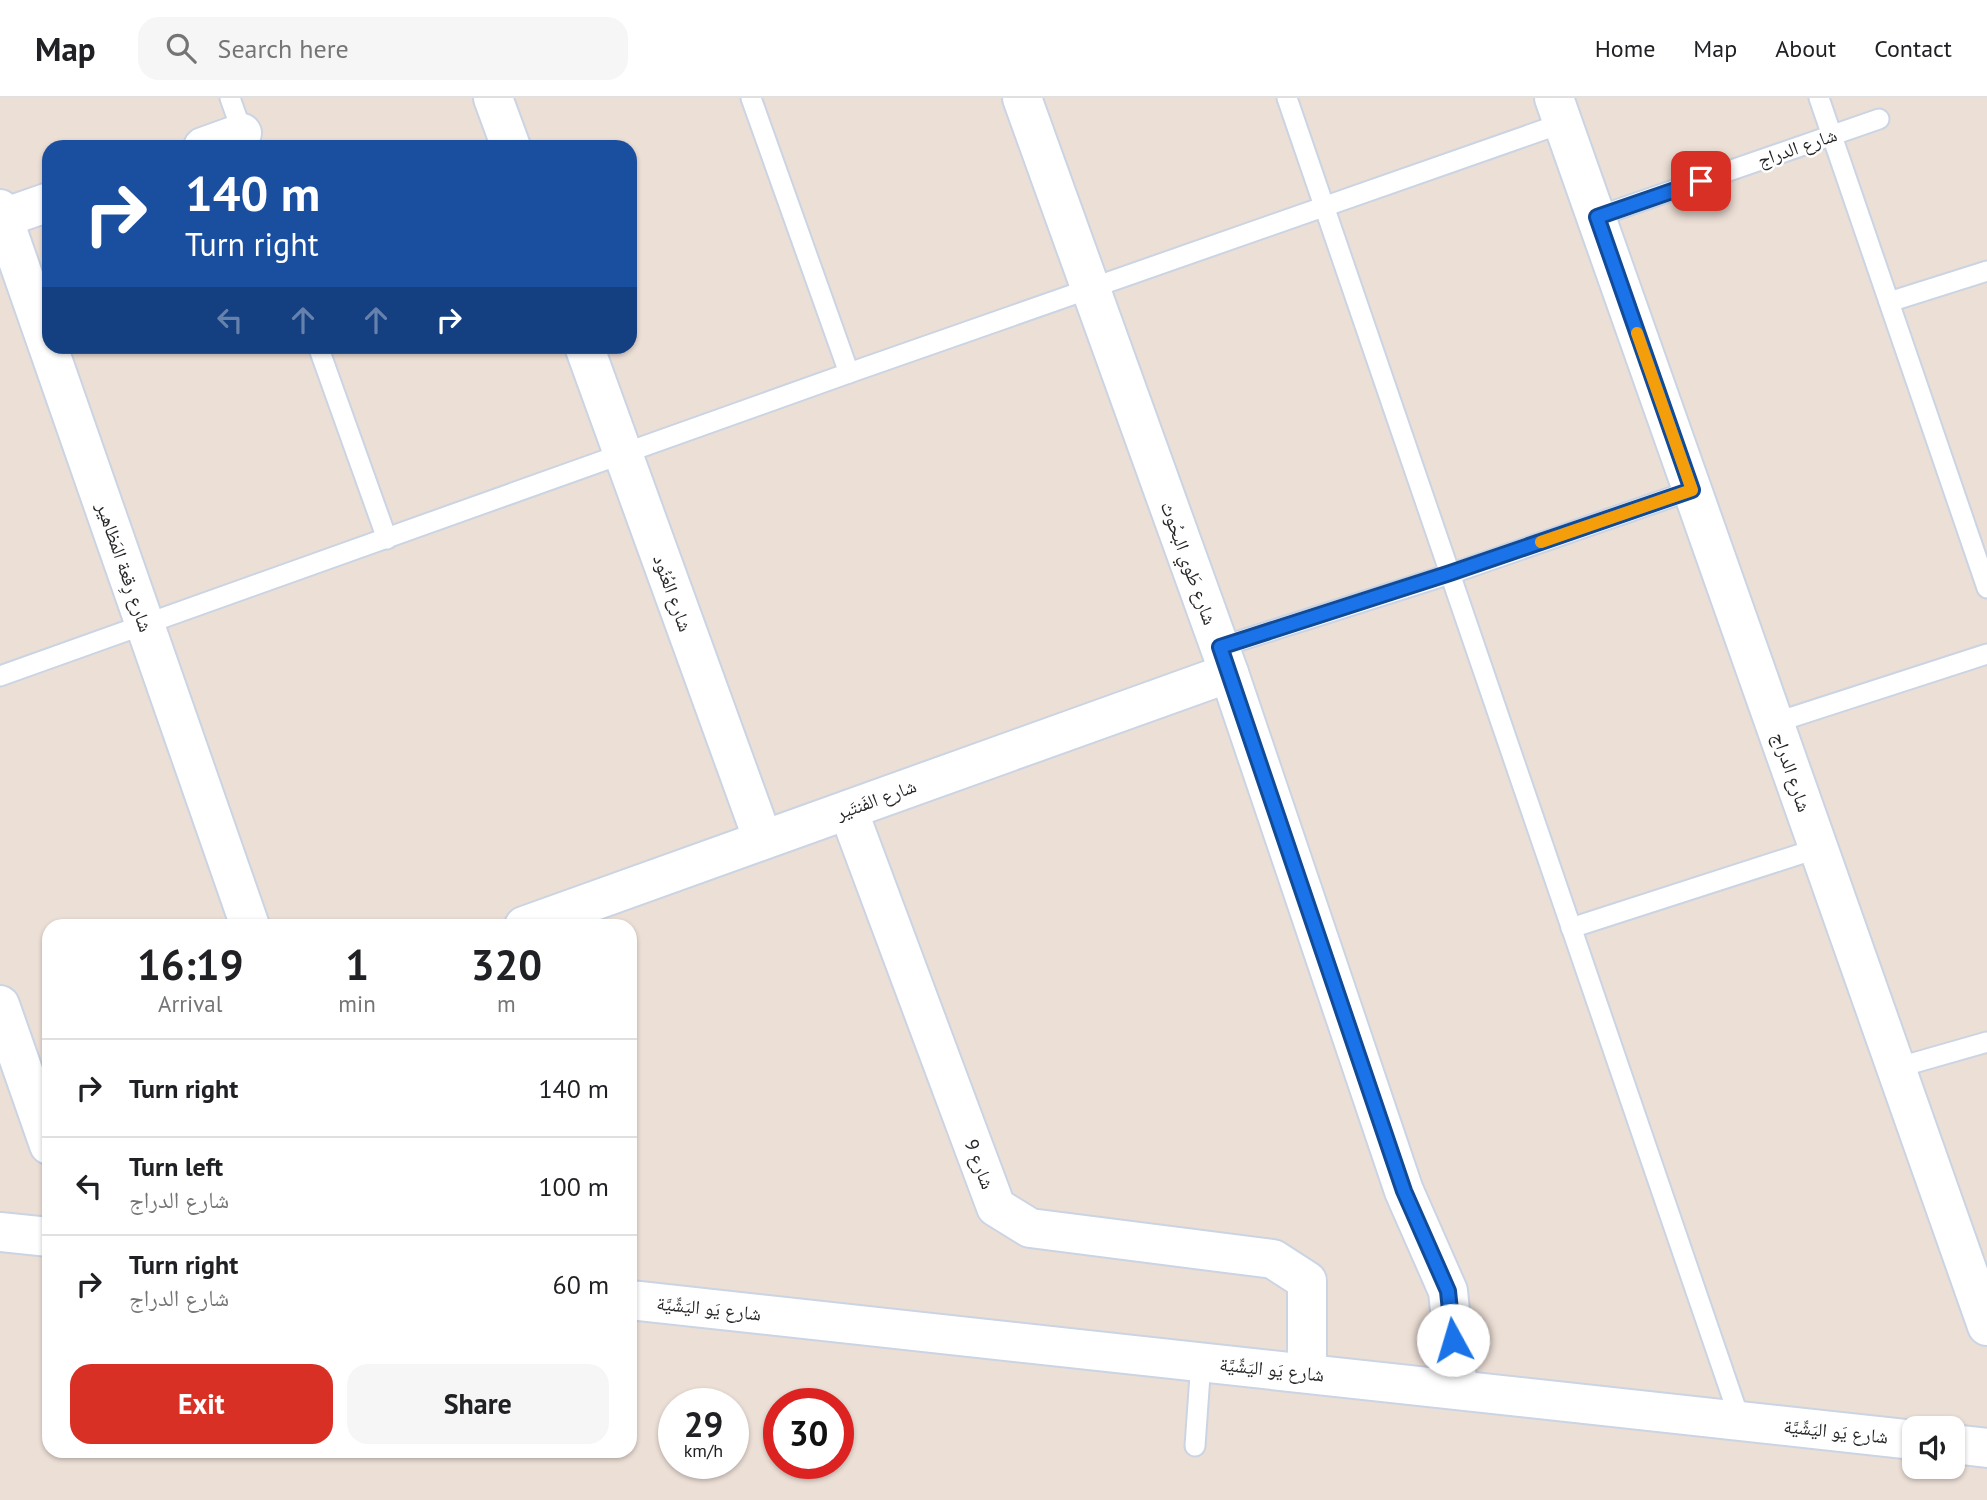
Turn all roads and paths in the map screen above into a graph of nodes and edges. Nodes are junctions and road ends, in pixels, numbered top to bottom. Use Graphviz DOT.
graph roads {
  1 [pos="494,98"];
  2 [pos="751,98"];
  3 [pos="1022,98"];
  4 [pos="1287,98"];
  5 [pos="1819,98"];
  6 [pos="1559,110"];
  7 [pos="1879,119"];
  8 [pos="240,126"];
  9 [pos="1832,135"];
  10 [pos="215,140"];
  11 [pos="509,140"];
  12 [pos="42,204"];
  13 [pos="1324,207"];
  14 [pos="1,215"];
  15 [pos="1597,217"];
  16 [pos="1987,271"];
  17 [pos="1090,290"];
  18 [pos="1889,302"];
  19 [pos="42,332"];
  20 [pos="50,354"];
  21 [pos="321,354"];
  22 [pos="587,354"];
  23 [pos="849,373"];
  24 [pos="623,455"];
  25 [pos="1692,490"];
  26 [pos="387,539"];
  27 [pos="1450,573"];
  28 [pos="1987,588"];
  29 [pos="145,625"];
  30 [pos="1987,654"];
  31 [pos="1224,660"];
  32 [pos="0,676"];
  33 [pos="1774,723"];
  34 [pos="848,810"];
  35 [pos="763,840"];
  36 [pos="1819,848"];
  37 [pos="248,919"];
  38 [pos="543,919"];
  39 [pos="1571,928"];
  40 [pos="0,1005"];
  41 [pos="1987,1042"];
  42 [pos="1896,1068"];
  43 [pos="42,1125"];
  44 [pos="0,1232"];
  45 [pos="42,1236"];
  46 [pos="637,1301"];
  47 [pos="1987,1326"];
  48 [pos="1201,1361"];
  49 [pos="1307,1373"];
  50 [pos="1458,1390"];
  51 [pos="1740,1420"];
  52 [pos="1902,1439"];
  53 [pos="1965,1445"];
  54 [pos="1195,1446"];
  55 [pos="1987,1448"];
  1 -- 11 [label="street"];
  2 -- 23 [label="lane"];
  3 -- 17 [label="street, شارع طَوي البحُوث"];
  4 -- 13 [label="lane"];
  5 -- 9 [label="lane"];
  6 -- 13 [label="lane"];
  6 -- 15 [label="street, شارع الدراج"];
  7 -- 9 [label="lane, شارع الدراج"];
  8 -- 10 [label="street"];
  9 -- 15 [label="lane, شارع الدراج"];
  9 -- 18 [label="lane"];
  12 -- 14 [label="street"];
  13 -- 17 [label="lane"];
  13 -- 27 [label="lane"];
  14 -- 19 [label="street, شارع رِقعة المَظاهير"];
  15 -- 25 [label="street, شارع الدراج"];
  16 -- 18 [label="lane"];
  17 -- 23 [label="lane"];
  17 -- 31 [label="street, شارع طَوي البحُوث"];
  18 -- 28 [label="lane"];
  20 -- 29 [label="street, شارع رِقعة المَظاهير"];
  21 -- 26 [label="lane"];
  22 -- 24 [label="street, شارع العُنُود"];
  23 -- 24 [label="lane"];
  24 -- 26 [label="lane"];
  24 -- 35 [label="street, شارع العُنُود"];
  25 -- 27 [label="lane"];
  25 -- 33 [label="street, شارع الدراج"];
  26 -- 29 [label="lane"];
  27 -- 31 [label="lane"];
  27 -- 39 [label="lane"];
  29 -- 32 [label="lane"];
  29 -- 37 [label="street, شارع رِقعة المَظاهير"];
  30 -- 33 [label="lane"];
  31 -- 34 [label="street, شارع الفَنتَير"];
  31 -- 50 [label="street, شارع طَوي البحُوث"];
  33 -- 36 [label="street, شارع الدراج"];
  34 -- 35 [label="street, شارع الفَنتَير"];
  34 -- 49 [label="street, شارع 9"];
  35 -- 38 [label="street, شارع الفَنتَير"];
  36 -- 39 [label="lane"];
  36 -- 42 [label="street, شارع الدراج"];
  39 -- 51 [label="lane"];
  40 -- 43 [label="street"];
  41 -- 42 [label="lane"];
  42 -- 47 [label="street, شارع الدراج"];
  44 -- 45 [label="street"];
  46 -- 48 [label="street, شارع يَو اليَشِّيَّة"];
  48 -- 49 [label="street, شارع يَو اليَشِّيَّة"];
  48 -- 54 [label="lane"];
  49 -- 50 [label="street, شارع يَو اليَشِّيَّة"];
  50 -- 51 [label="street, شارع يَو اليَشِّيَّة"];
  51 -- 52 [label="street, شارع يَو اليَشِّيَّة"];
  53 -- 55 [label="street"];
}
